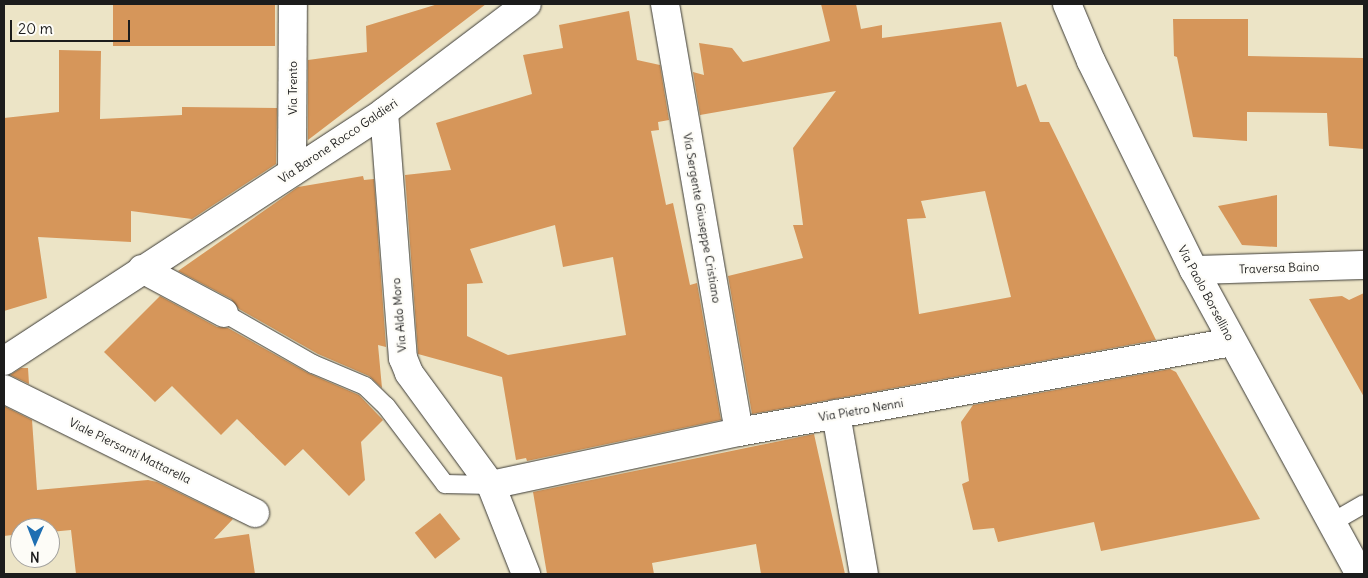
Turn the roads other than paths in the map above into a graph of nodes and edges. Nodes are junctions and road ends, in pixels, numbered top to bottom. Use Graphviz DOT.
graph roads {
  1 [pos="293,4"];
  2 [pos="527,4"];
  3 [pos="665,4"];
  4 [pos="1067,4"];
  5 [pos="384,112"];
  6 [pos="292,172"];
  7 [pos="1364,265"];
  8 [pos="142,269"];
  9 [pos="1194,270"];
  10 [pos="224,314"];
  11 [pos="1232,342"];
  12 [pos="4,361"];
  13 [pos="4,389"];
  14 [pos="836,414"];
  15 [pos="739,432"];
  16 [pos="491,485"];
  17 [pos="1364,504"];
  18 [pos="256,513"];
  19 [pos="1331,523"];
  20 [pos="526,574"];
  21 [pos="864,574"];
  22 [pos="1360,574"];
  1 -- 6 [label="street, Via Trento"];
  2 -- 5 [label="street, Via Barone Rocco Galdieri"];
  3 -- 15 [label="street, Via Sergente Giuseppe Cristiano"];
  4 -- 9 [label="street, Via Paolo Borsellino"];
  5 -- 6 [label="street, Via Barone Rocco Galdieri"];
  5 -- 16 [label="street, Via Aldo Moro"];
  6 -- 8 [label="street, Via Barone Rocco Galdieri"];
  7 -- 9 [label="street, Traversa Baino"];
  8 -- 10 [label="street"];
  8 -- 12 [label="street, Via Barone Rocco Galdieri"];
  9 -- 11 [label="street, Via Paolo Borsellino"];
  10 -- 16 [label="lane"];
  11 -- 14 [label="street, Via Pietro Nenni"];
  11 -- 19 [label="street, Via Paolo Borsellino"];
  13 -- 18 [label="street, Viale Piersanti Mattarella"];
  14 -- 15 [label="street, Via Pietro Nenni"];
  14 -- 21 [label="street"];
  15 -- 16 [label="street, Via Pietro Nenni"];
  16 -- 20 [label="street, Via Aldo Moro"];
  17 -- 19 [label="lane"];
  19 -- 22 [label="street, Via Paolo Borsellino"];
}
